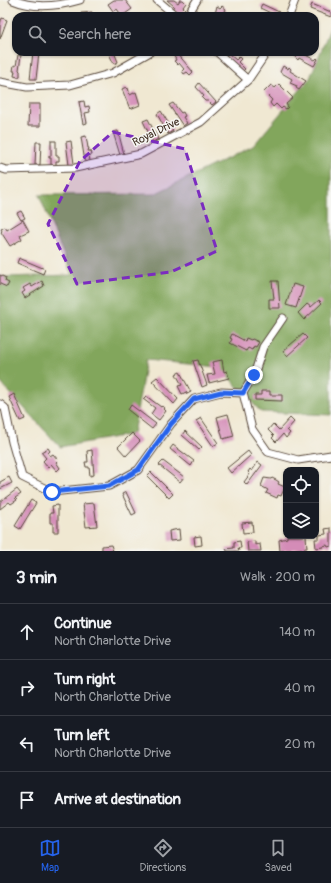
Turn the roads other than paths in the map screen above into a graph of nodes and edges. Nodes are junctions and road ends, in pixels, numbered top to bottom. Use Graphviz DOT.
graph roads {
  1 [pos="13,0"];
  2 [pos="80,0"];
  3 [pos="157,0"];
  4 [pos="197,0"];
  5 [pos="295,0"];
  6 [pos="171,12"];
  7 [pos="190,12"];
  8 [pos="290,12"];
  9 [pos="143,56"];
  10 [pos="221,56"];
  11 [pos="264,56"];
  12 [pos="248,80"];
  13 [pos="0,82"];
  14 [pos="0,168"];
  15 [pos="283,318"];
  16 [pos="243,393"];
  17 [pos="0,404"];
  18 [pos="331,455"];
  1 -- 2 [label="street"];
  3 -- 6 [label="street"];
  4 -- 7 [label="street"];
  5 -- 8 [label="street"];
  9 -- 13 [label="street"];
  10 -- 12 [label="street"];
  11 -- 12 [label="street, Royal Drive"];
  12 -- 14 [label="street, Royal Drive"];
  15 -- 16 [label="street"];
  16 -- 17 [label="street"];
  16 -- 18 [label="street"];
}
